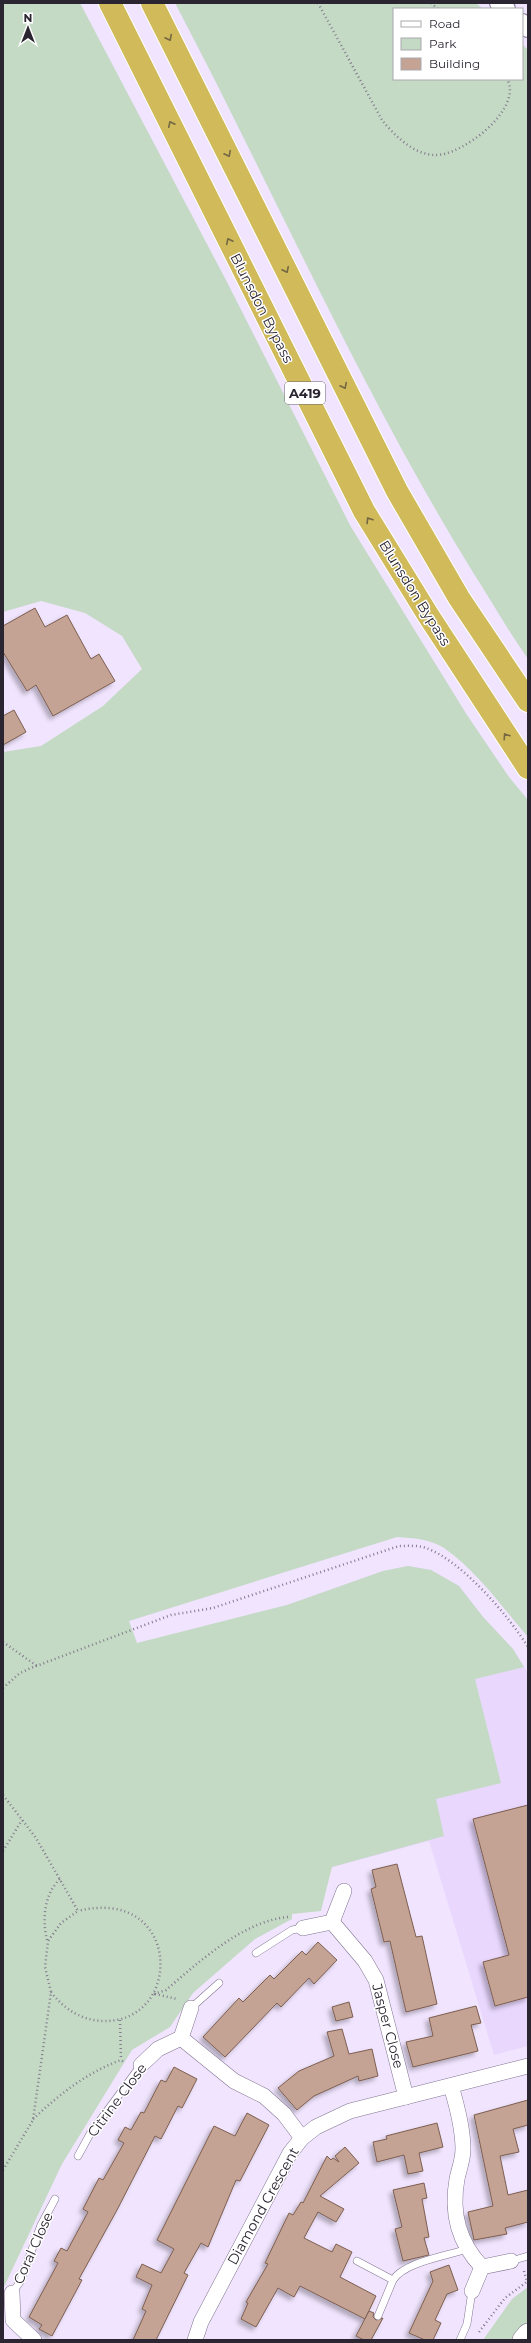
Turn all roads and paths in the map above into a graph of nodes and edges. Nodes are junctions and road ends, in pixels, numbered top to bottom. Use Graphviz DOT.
graph roads {
  1 [pos="110,3"];
  2 [pos="152,3"];
  3 [pos="318,3"];
  4 [pos="507,80"];
  5 [pos="528,701"];
  6 [pos="528,768"];
  7 [pos="3,1642"];
  8 [pos="528,1647"];
  9 [pos="38,1666"];
  10 [pos="3,1688"];
  11 [pos="3,1795"];
  12 [pos="22,1820"];
  13 [pos="3,1851"];
  14 [pos="60,1879"];
  15 [pos="344,1891"];
  16 [pos="78,1911"];
  17 [pos="292,1916"];
  18 [pos="332,1922"];
  19 [pos="303,1928"];
  20 [pos="48,1941"];
  21 [pos="256,1953"];
  22 [pos="219,1983"];
  23 [pos="50,1992"];
  24 [pos="154,1994"];
  25 [pos="191,2008"];
  26 [pos="120,2020"];
  27 [pos="181,2038"];
  28 [pos="121,2060"];
  29 [pos="528,2066"];
  30 [pos="138,2069"];
  31 [pos="452,2086"];
  32 [pos="406,2097"];
  33 [pos="33,2120"];
  34 [pos="302,2138"];
  35 [pos="78,2156"];
  36 [pos="3,2170"];
  37 [pos="55,2199"];
  38 [pos="467,2249"];
  39 [pos="528,2256"];
  40 [pos="357,2261"];
  41 [pos="511,2261"];
  42 [pos="482,2267"];
  43 [pos="393,2280"];
  44 [pos="528,2281"];
  45 [pos="472,2291"];
  46 [pos="12,2293"];
  47 [pos="378,2316"];
  48 [pos="8,2322"];
  49 [pos="528,2334"];
  50 [pos="477,2335"];
  51 [pos="34,2340"];
  52 [pos="195,2340"];
  53 [pos="460,2340"];
  54 [pos="523,2340"];
  6 -- 1 [label="highway, Blunsdon Bypass / A419, one-way"];
  2 -- 5 [label="highway, A419, one-way"];
  3 -- 4 [label="path"];
  7 -- 9 [label="path"];
  8 -- 9 [label="path"];
  9 -- 10 [label="path"];
  11 -- 12 [label="path"];
  12 -- 13 [label="path"];
  12 -- 14 [label="path"];
  14 -- 16 [label="path"];
  14 -- 20 [label="path"];
  15 -- 18 [label="street"];
  16 -- 20 [label="path"];
  16 -- 24 [label="path"];
  17 -- 24 [label="path"];
  18 -- 19 [label="street"];
  18 -- 32 [label="street, Jasper Close"];
  19 -- 21 [label="lane"];
  20 -- 23 [label="path"];
  22 -- 25 [label="lane"];
  23 -- 26 [label="path"];
  23 -- 33 [label="path"];
  24 -- 25 [label="path"];
  24 -- 26 [label="path"];
  25 -- 27 [label="street"];
  26 -- 28 [label="path"];
  27 -- 30 [label="street, Citrine Close"];
  27 -- 34 [label="street"];
  28 -- 30 [label="path"];
  28 -- 33 [label="path"];
  29 -- 31 [label="street, Diamond Crescent"];
  30 -- 35 [label="lane, Citrine Close"];
  31 -- 32 [label="street, Diamond Crescent"];
  31 -- 38 [label="street"];
  32 -- 34 [label="street, Diamond Crescent"];
  33 -- 36 [label="path"];
  34 -- 52 [label="street, Diamond Crescent"];
  37 -- 46 [label="lane, Coral Close"];
  38 -- 42 [label="street"];
  38 -- 43 [label="lane"];
  39 -- 41 [label="lane"];
  40 -- 43 [label="lane"];
  41 -- 42 [label="street"];
  42 -- 45 [label="street"];
  43 -- 47 [label="lane"];
  44 -- 50 [label="path"];
  45 -- 53 [label="lane"];
  46 -- 48 [label="street, Coral Close"];
  48 -- 51 [label="street, Coral Close"];
  49 -- 54 [label="main road"];
}
